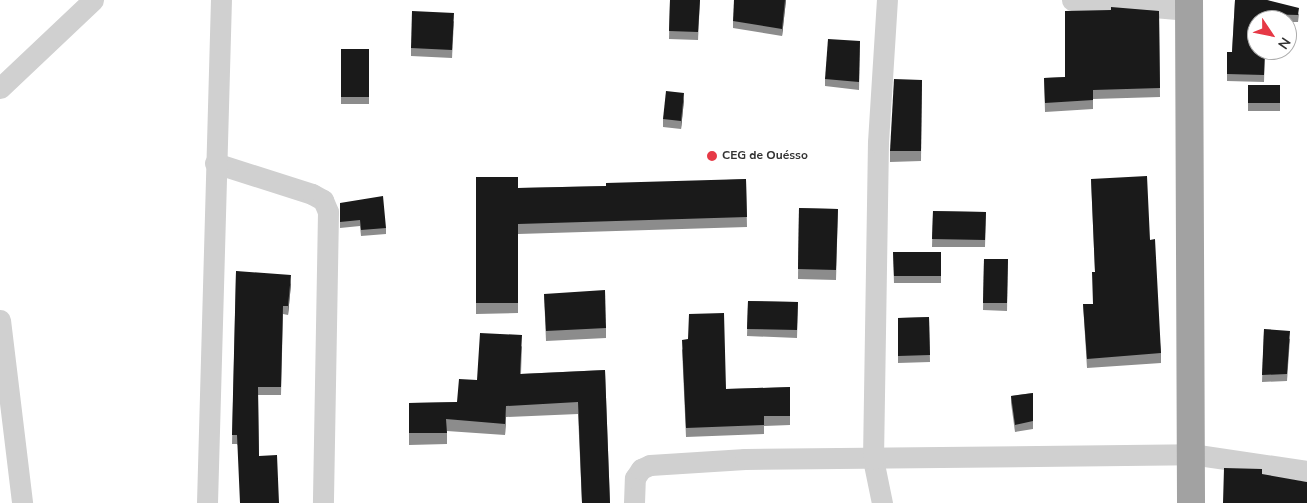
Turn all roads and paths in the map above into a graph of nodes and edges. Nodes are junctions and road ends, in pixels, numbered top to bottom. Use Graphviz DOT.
graph roads {
  1 [pos="93,0"];
  2 [pos="221,0"];
  3 [pos="887,0"];
  4 [pos="1072,0"];
  5 [pos="1189,5"];
  6 [pos="0,88"];
  7 [pos="215,163"];
  8 [pos="0,320"];
  9 [pos="1190,454"];
  10 [pos="873,460"];
  11 [pos="1307,471"];
  12 [pos="22,503"];
  13 [pos="206,503"];
  14 [pos="323,503"];
  15 [pos="634,503"];
  16 [pos="882,503"];
  17 [pos="1191,503"];
  1 -- 6 [label="street"];
  2 -- 7 [label="street"];
  3 -- 10 [label="street"];
  4 -- 5 [label="street"];
  5 -- 9 [label="highway"];
  7 -- 13 [label="street"];
  7 -- 14 [label="street"];
  8 -- 12 [label="street"];
  9 -- 10 [label="street"];
  9 -- 11 [label="street"];
  9 -- 17 [label="highway"];
  10 -- 15 [label="street"];
  10 -- 16 [label="street"];
}
